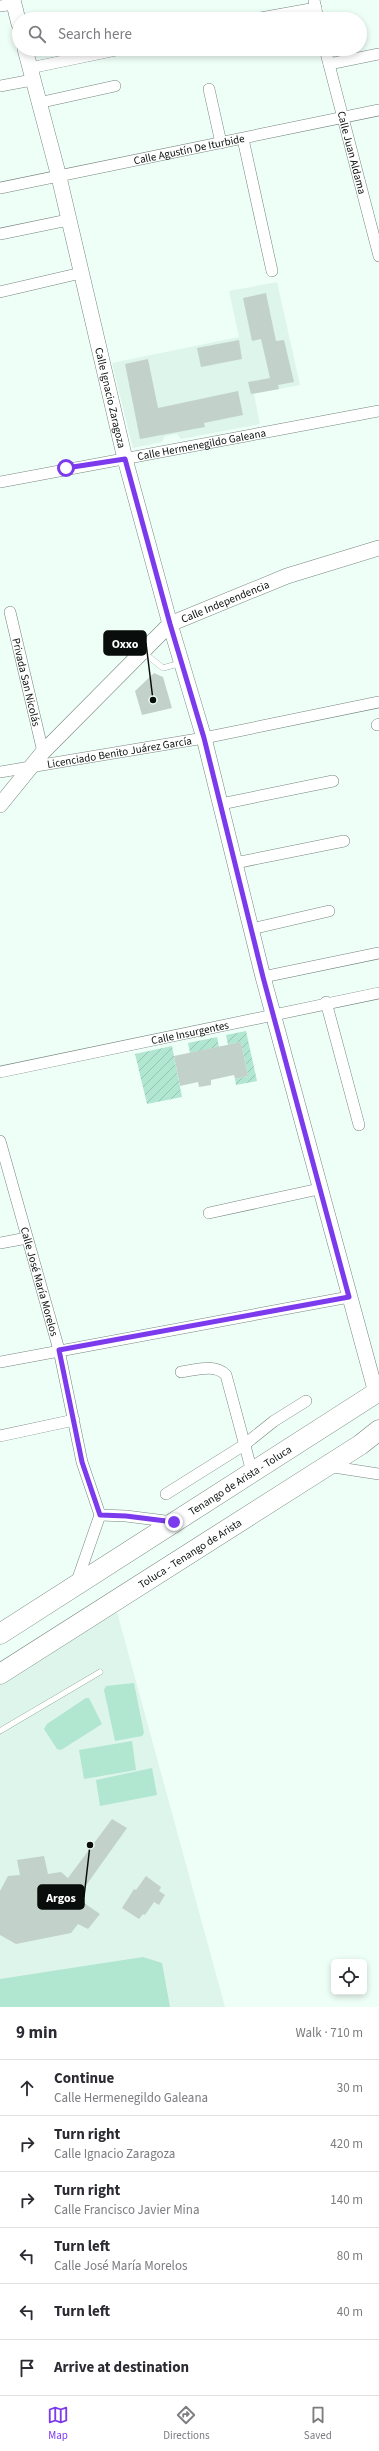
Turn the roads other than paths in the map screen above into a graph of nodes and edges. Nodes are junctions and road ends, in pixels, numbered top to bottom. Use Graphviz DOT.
graph roads {
  1 [pos="316,9"];
  2 [pos="298,12"];
  3 [pos="379,54"];
  4 [pos="27,56"];
  5 [pos="96,56"];
  6 [pos="327,56"];
  7 [pos="329,64"];
  8 [pos="31,74"];
  9 [pos="0,86"];
  10 [pos="115,86"];
  11 [pos="210,89"];
  12 [pos="38,103"];
  13 [pos="379,110"];
  14 [pos="343,117"];
  15 [pos="243,139"];
  16 [pos="221,143"];
  17 [pos="59,177"];
  18 [pos="0,188"];
  19 [pos="68,220"];
  20 [pos="0,234"];
  21 [pos="379,256"];
  22 [pos="272,271"];
  23 [pos="81,273"];
  24 [pos="0,292"];
  25 [pos="379,411"];
  26 [pos="125,459"];
  27 [pos="0,482"];
  28 [pos="379,548"];
  29 [pos="10,612"];
  30 [pos="170,624"];
  31 [pos="143,652"];
  32 [pos="182,663"];
  33 [pos="379,702"];
  34 [pos="204,738"];
  35 [pos="43,752"];
  36 [pos="32,766"];
  37 [pos="0,772"];
  38 [pos="333,781"];
  39 [pos="0,804"];
  40 [pos="221,804"];
  41 [pos="344,841"];
  42 [pos="235,863"];
  43 [pos="329,911"];
  44 [pos="252,929"];
  45 [pos="379,953"];
  46 [pos="263,977"];
  47 [pos="379,992"];
  48 [pos="326,1002"];
  49 [pos="273,1014"];
  50 [pos="0,1072"];
  51 [pos="359,1125"];
  52 [pos="0,1141"];
  53 [pos="319,1189"];
  54 [pos="209,1213"];
  55 [pos="27,1238"];
  56 [pos="0,1243"];
  57 [pos="349,1297"];
  58 [pos="59,1350"];
  59 [pos="0,1362"];
  60 [pos="182,1372"];
  61 [pos="378,1392"];
  62 [pos="306,1400"];
  63 [pos="74,1420"];
  64 [pos="379,1430"];
  65 [pos="0,1436"];
  66 [pos="244,1445"];
  67 [pos="325,1466"];
  68 [pos="252,1472"];
  69 [pos="379,1474"];
  70 [pos="166,1494"];
  71 [pos="100,1515"];
  72 [pos="174,1522"];
  73 [pos="75,1586"];
  74 [pos="0,1634"];
  75 [pos="100,1672"];
  76 [pos="0,1674"];
  77 [pos="0,1731"];
  1 -- 2 [label="street"];
  3 -- 7 [label="street"];
  4 -- 8 [label="street, Calle Ignacio Zaragoza"];
  5 -- 8 [label="street"];
  6 -- 7 [label="street, Calle Juan Aldama"];
  7 -- 14 [label="street, Calle Juan Aldama"];
  8 -- 9 [label="street"];
  8 -- 12 [label="street, Calle Ignacio Zaragoza"];
  10 -- 12 [label="street"];
  11 -- 16 [label="street"];
  12 -- 17 [label="street, Calle Ignacio Zaragoza"];
  13 -- 14 [label="street, Calle Agustín De Iturbide"];
  14 -- 15 [label="street, Calle Agustín De Iturbide"];
  14 -- 21 [label="street, Calle Juan Aldama"];
  15 -- 16 [label="street, Calle Agustín De Iturbide"];
  15 -- 22 [label="street"];
  16 -- 17 [label="street, Calle Agustín De Iturbide"];
  17 -- 18 [label="street, Calle Agustín De Iturbide"];
  17 -- 19 [label="street, Calle Ignacio Zaragoza"];
  19 -- 20 [label="street"];
  19 -- 23 [label="street, Calle Ignacio Zaragoza"];
  23 -- 24 [label="street"];
  23 -- 26 [label="street, Calle Ignacio Zaragoza"];
  25 -- 26 [label="street, Calle Hermenegildo Galeana"];
  26 -- 27 [label="street, Calle Hermenegildo Galeana"];
  26 -- 30 [label="street, Calle Ignacio Zaragoza"];
  28 -- 30 [label="street, Calle Independencia"];
  29 -- 35 [label="street, Privada San Nicolás"];
  30 -- 31 [label="street, Calle Independencia"];
  30 -- 32 [label="street, Calle Ignacio Zaragoza"];
  31 -- 32 [label="lane"];
  31 -- 35 [label="street, Calle Independencia"];
  32 -- 34 [label="street, Calle Ignacio Zaragoza"];
  33 -- 34 [label="street, Licenciado Benito Juárez García"];
  34 -- 36 [label="street, Licenciado Benito Juárez García"];
  34 -- 40 [label="street, Calle Ignacio Zaragoza"];
  35 -- 36 [label="street, Calle Independencia"];
  36 -- 37 [label="street, Licenciado Benito Juárez García"];
  36 -- 39 [label="street, Calle Independencia"];
  38 -- 40 [label="street"];
  40 -- 42 [label="street, Calle Ignacio Zaragoza"];
  41 -- 42 [label="street"];
  42 -- 44 [label="street, Calle Ignacio Zaragoza"];
  43 -- 44 [label="street"];
  44 -- 46 [label="street, Calle Ignacio Zaragoza"];
  45 -- 46 [label="street"];
  46 -- 49 [label="street, Calle Ignacio Zaragoza"];
  47 -- 48 [label="street, Calle Insurgentes"];
  48 -- 49 [label="street, Calle Insurgentes"];
  48 -- 51 [label="street"];
  49 -- 50 [label="street, Calle Insurgentes"];
  49 -- 53 [label="street, Calle Ignacio Zaragoza"];
  52 -- 55 [label="street, Calle José María Morelos"];
  53 -- 54 [label="street"];
  53 -- 57 [label="street, Calle Ignacio Zaragoza"];
  55 -- 56 [label="street"];
  55 -- 58 [label="street, Calle José María Morelos"];
  57 -- 58 [label="street"];
  57 -- 61 [label="street, Calle Ignacio Zaragoza"];
  58 -- 59 [label="street"];
  58 -- 63 [label="street, Calle José María Morelos"];
  60 -- 66 [label="street"];
  61 -- 68 [label="highway, Tenango de Arista - Toluca"];
  62 -- 66 [label="street"];
  63 -- 65 [label="street"];
  63 -- 71 [label="street, Calle José María Morelos"];
  64 -- 67 [label="highway, Toluca - Tenango de Arista"];
  66 -- 68 [label="street"];
  66 -- 70 [label="street"];
  67 -- 69 [label="street"];
  67 -- 76 [label="highway, Toluca - Tenango de Arista"];
  68 -- 72 [label="highway, Tenango de Arista - Toluca"];
  71 -- 72 [label="street"];
  71 -- 73 [label="street"];
  72 -- 73 [label="highway, Tenango de Arista - Toluca"];
  73 -- 74 [label="highway, Tenango de Arista - Toluca"];
  75 -- 77 [label="lane"];
}
